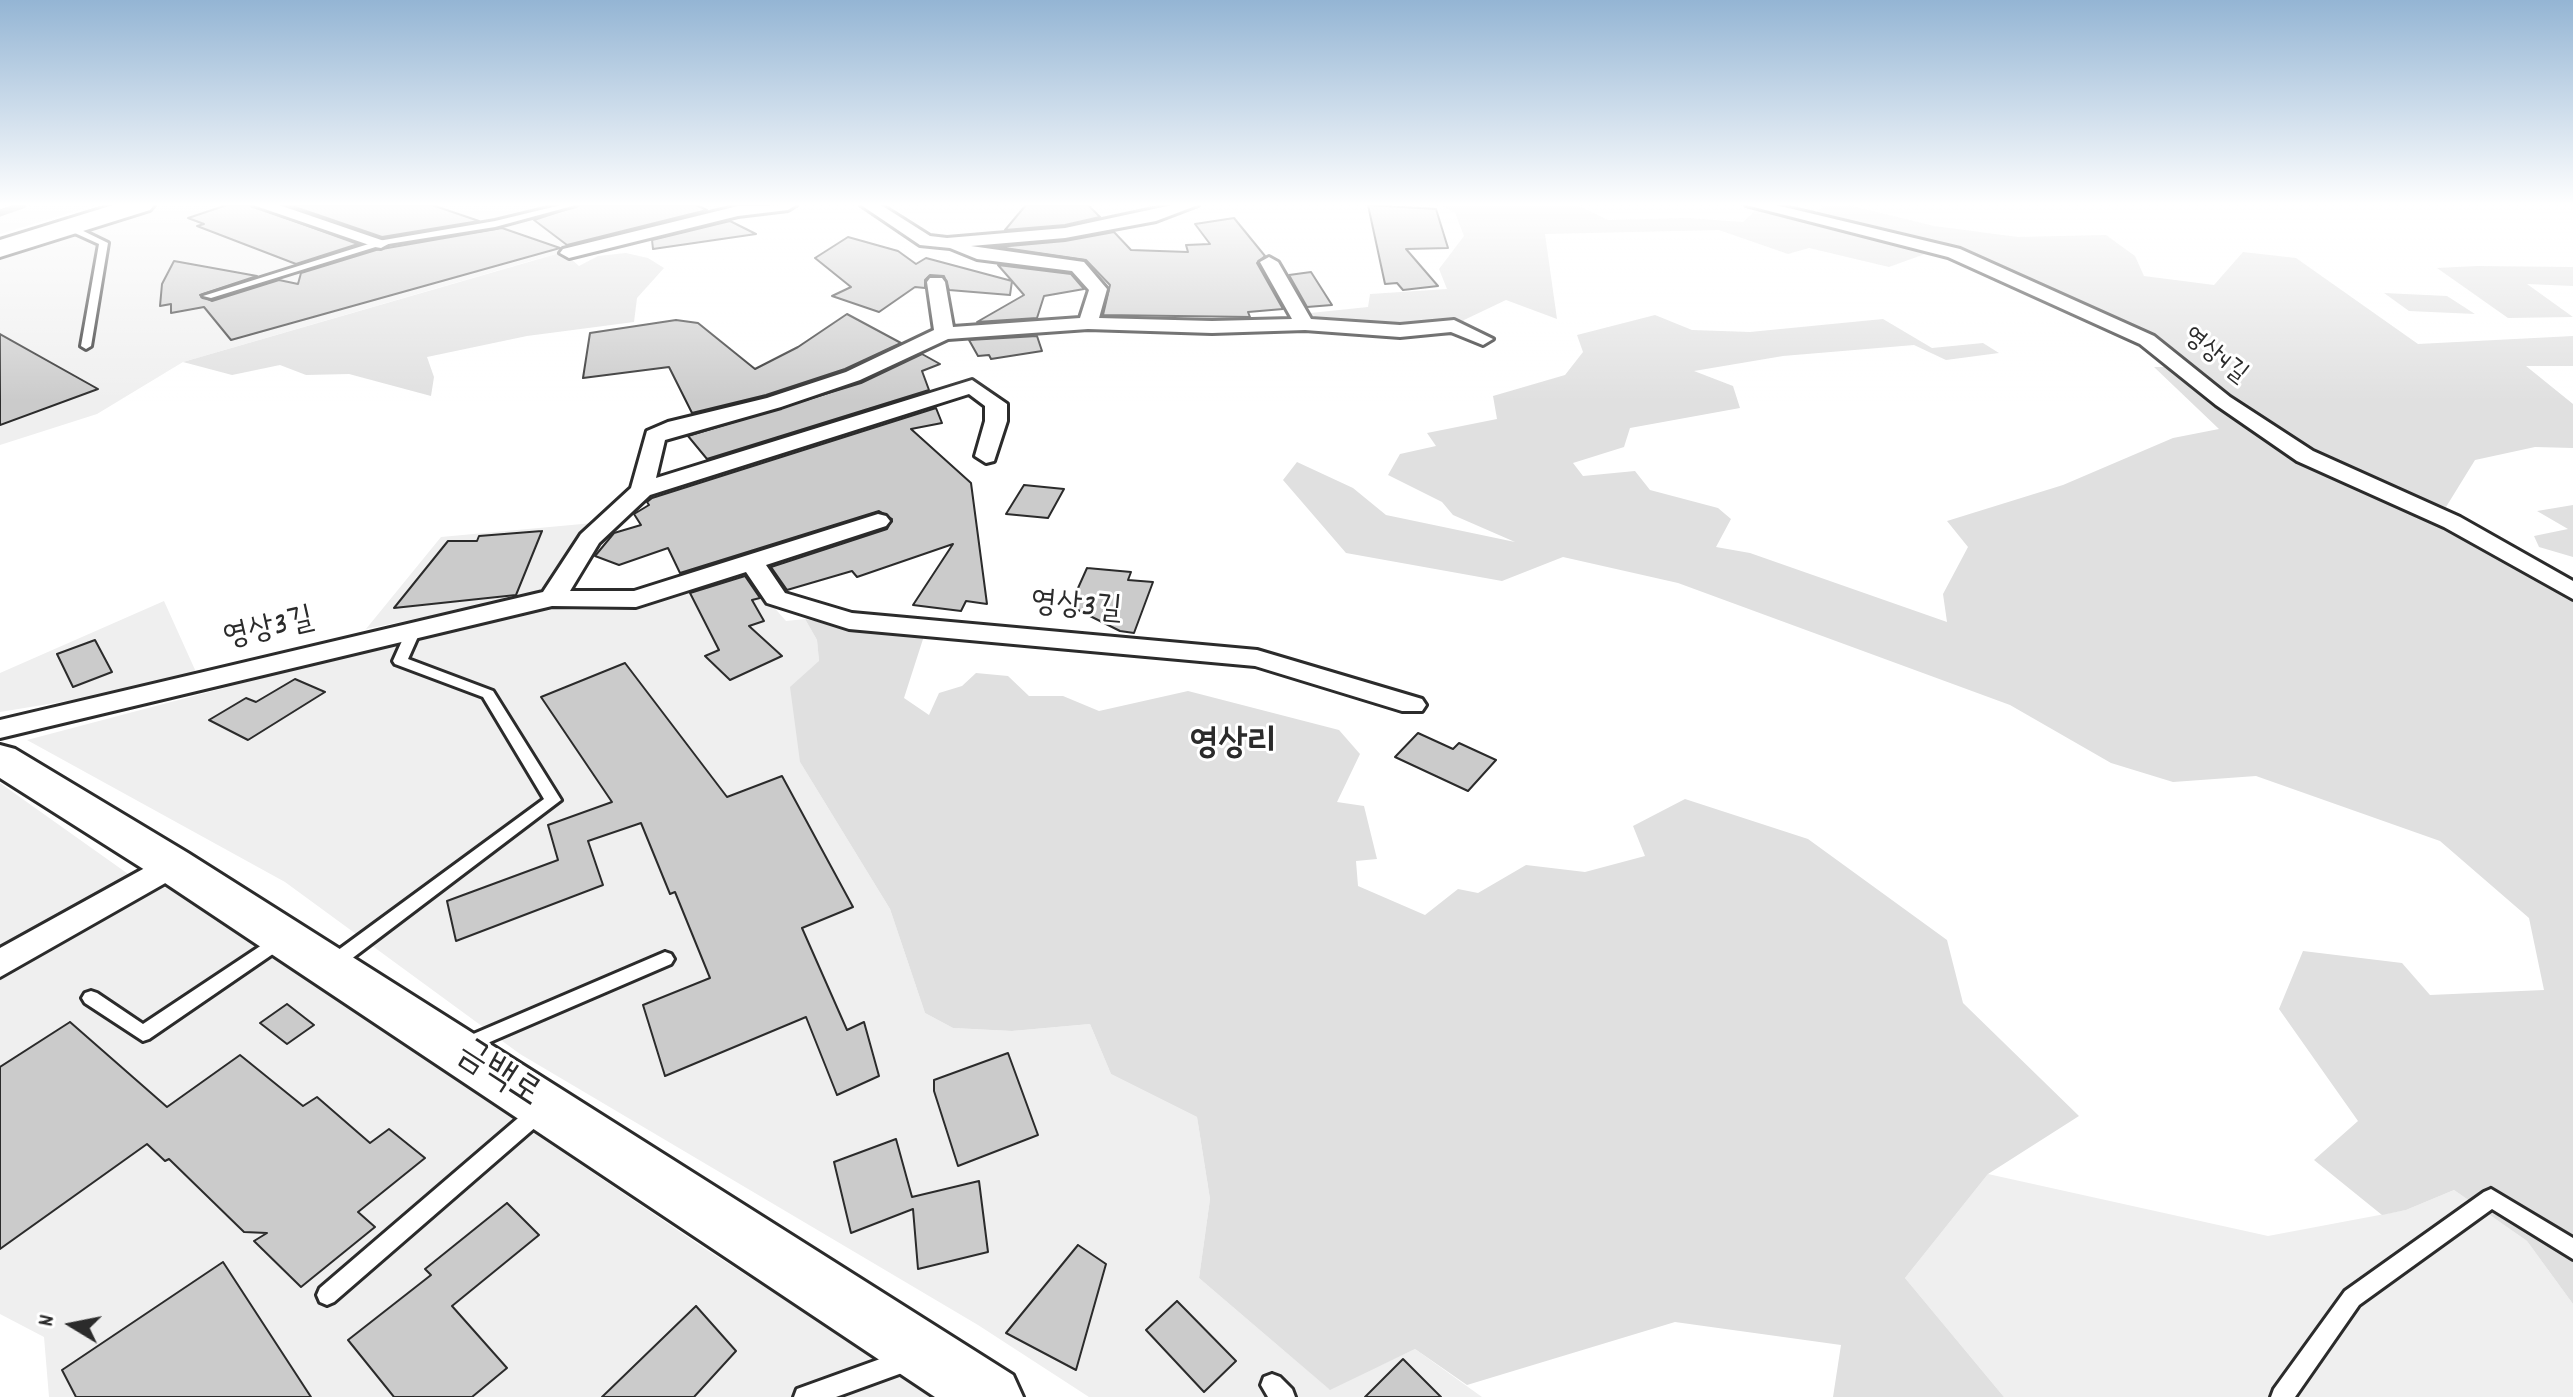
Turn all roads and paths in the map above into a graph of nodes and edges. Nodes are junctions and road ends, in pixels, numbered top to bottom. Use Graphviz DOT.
graph roads {
  1 [pos="99,270"];
  2 [pos="292,270"];
  3 [pos="1082,270"];
  4 [pos="1274,270"];
  5 [pos="1992,270"];
  6 [pos="936,282"];
  7 [pos="208,296"];
  8 [pos="1088,323"];
  9 [pos="1305,324"];
  10 [pos="944,333"];
  11 [pos="1483,339"];
  12 [pos="86,346"];
  13 [pos="986,456"];
  14 [pos="642,490"];
  15 [pos="878,521"];
  16 [pos="751,561"];
  17 [pos="2573,591"];
  18 [pos="552,598"];
  19 [pos="413,632"];
  20 [pos="1412,705"];
  21 [pos="0,729"];
  22 [pos="0,759"];
  23 [pos="172,865"];
  24 [pos="284,937"];
  25 [pos="665,959"];
  26 [pos="0,964"];
  27 [pos="328,967"];
  28 [pos="91,998"];
  29 [pos="455,1049"];
  30 [pos="545,1107"];
  31 [pos="2573,1249"];
  32 [pos="327,1295"];
  33 [pos="924,1354"];
  34 [pos="805,1397"];
  35 [pos="991,1397"];
  36 [pos="2282,1397"];
  1 -- 12 [label="lane"];
  2 -- 7 [label="lane"];
  3 -- 8 [label="street"];
  4 -- 9 [label="street"];
  5 -- 17 [label="street, 영상4길"];
  6 -- 10 [label="street"];
  8 -- 9 [label="street"];
  8 -- 10 [label="street"];
  9 -- 11 [label="street"];
  10 -- 14 [label="street"];
  13 -- 14 [label="street"];
  14 -- 18 [label="street"];
  15 -- 16 [label="street, 영상3길"];
  16 -- 18 [label="street, 영상3길"];
  16 -- 20 [label="street, 영상3길"];
  18 -- 19 [label="street, 영상3길"];
  19 -- 21 [label="street, 영상3길"];
  19 -- 27 [label="lane"];
  22 -- 23 [label="street, 금백로"];
  23 -- 24 [label="street, 금백로"];
  23 -- 26 [label="street"];
  24 -- 27 [label="street, 금백로"];
  24 -- 28 [label="lane"];
  25 -- 29 [label="lane"];
  27 -- 29 [label="street, 금백로"];
  29 -- 30 [label="street, 금백로"];
  30 -- 32 [label="lane"];
  30 -- 33 [label="street, 금백로"];
  31 -- 36 [label="lane"];
  33 -- 34 [label="lane"];
  33 -- 35 [label="street, 금백로"];
}
